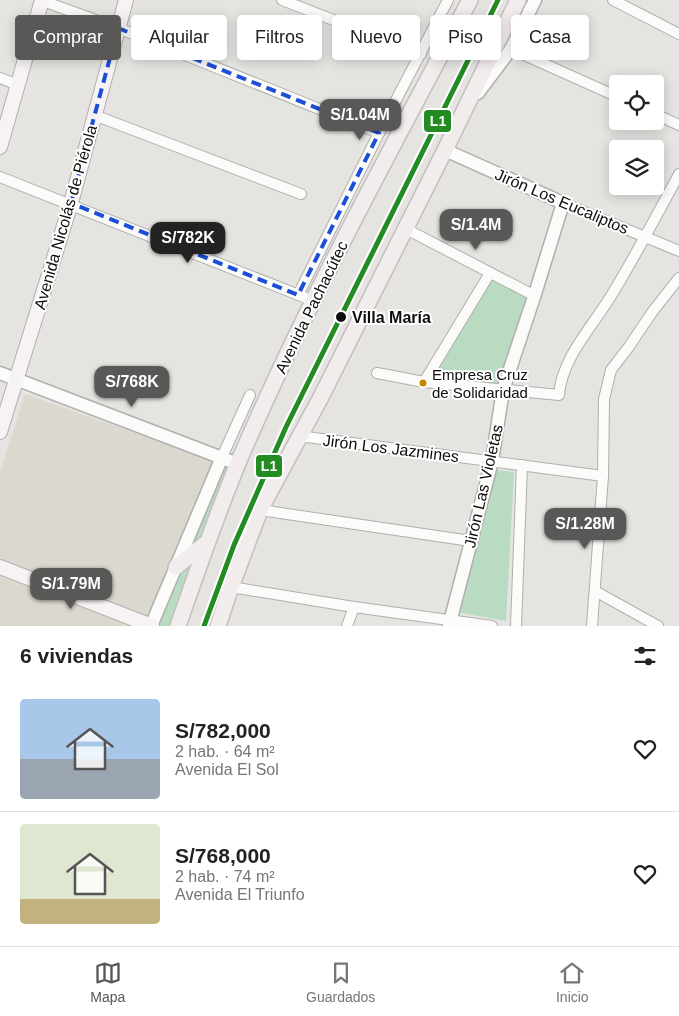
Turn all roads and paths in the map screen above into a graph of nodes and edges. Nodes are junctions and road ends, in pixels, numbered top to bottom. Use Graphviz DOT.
graph roads {
  1 [pos="41,0"];
  2 [pos="126,0"];
  3 [pos="282,0"];
  4 [pos="448,0"];
  5 [pos="470,0"];
  6 [pos="518,0"];
  7 [pos="535,0"];
  8 [pos="619,1"];
  9 [pos="82,15"];
  10 [pos="528,15"];
  11 [pos="121,18"];
  12 [pos="121,29"];
  13 [pos="679,34"];
  14 [pos="511,49"];
  15 [pos="421,54"];
  16 [pos="109,60"];
  17 [pos="536,60"];
  18 [pos="0,78"];
  19 [pos="18,85"];
  20 [pos="609,93"];
  21 [pos="463,113"];
  22 [pos="94,115"];
  23 [pos="664,118"];
  24 [pos="679,125"];
  25 [pos="378,133"];
  26 [pos="0,147"];
  27 [pos="444,150"];
  28 [pos="679,174"];
  29 [pos="0,177"];
  30 [pos="301,194"];
  31 [pos="71,203"];
  32 [pos="563,203"];
  33 [pos="406,229"];
  34 [pos="645,237"];
  35 [pos="679,251"];
  36 [pos="490,273"];
  37 [pos="679,278"];
  38 [pos="298,295"];
  39 [pos="535,296"];
  40 [pos="314,301"];
  41 [pos="0,372"];
  42 [pos="377,373"];
  43 [pos="16,379"];
  44 [pos="424,382"];
  45 [pos="503,390"];
  46 [pos="250,396"];
  47 [pos="0,432"];
  48 [pos="299,436"];
  49 [pos="222,457"];
  50 [pos="492,461"];
  51 [pos="238,464"];
  52 [pos="522,465"];
  53 [pos="603,476"];
  54 [pos="260,510"];
  55 [pos="471,541"];
  56 [pos="208,542"];
  57 [pos="0,567"];
  58 [pos="176,567"];
  59 [pos="230,587"];
  60 [pos="595,591"];
  61 [pos="354,607"];
  62 [pos="450,623"];
  63 [pos="152,626"];
  64 [pos="178,626"];
  65 [pos="218,626"];
  66 [pos="347,626"];
  67 [pos="492,626"];
  68 [pos="516,626"];
  69 [pos="592,626"];
  70 [pos="658,626"];
  1 -- 9 [label="street"];
  1 -- 19 [label="main road"];
  2 -- 11 [label="main road, Avenida Nicolás de Piérola"];
  3 -- 15 [label="street"];
  4 -- 15 [label="street, Avenida Pachacútec"];
  5 -- 40 [label="main road, Avenida Pachacútec"];
  6 -- 21 [label="main road"];
  7 -- 10 [label="street"];
  8 -- 13 [label="street"];
  12 -- 25 [label="street"];
  14 -- 21 [label="street"];
  15 -- 25 [label="street, Avenida Pachacútec"];
  16 -- 22 [label="main road, Avenida Nicolás de Piérola"];
  17 -- 20 [label="street"];
  18 -- 19 [label="street"];
  19 -- 26 [label="main road"];
  21 -- 27 [label="main road"];
  22 -- 30 [label="street"];
  22 -- 31 [label="main road, Avenida Nicolás de Piérola"];
  23 -- 24 [label="street"];
  25 -- 38 [label="street, Avenida Pachacútec"];
  27 -- 32 [label="street, Jirón Los Eucaliptos"];
  27 -- 33 [label="main road"];
  28 -- 34 [label="street"];
  29 -- 31 [label="street"];
  31 -- 38 [label="street"];
  31 -- 43 [label="main road, Avenida Nicolás de Piérola"];
  32 -- 34 [label="street, Jirón Los Eucaliptos"];
  32 -- 39 [label="street, Jirón Las Violetas"];
  33 -- 36 [label="street"];
  33 -- 48 [label="main road"];
  34 -- 35 [label="street, Jirón Los Eucaliptos"];
  34 -- 45 [label="street"];
  36 -- 39 [label="street"];
  36 -- 44 [label="street"];
  37 -- 53 [label="street"];
  38 -- 40 [label="street"];
  39 -- 45 [label="street, Jirón Las Violetas"];
  40 -- 51 [label="main road, Avenida Pachacútec"];
  41 -- 43 [label="street"];
  42 -- 44 [label="street"];
  43 -- 47 [label="main road, Avenida Nicolás de Piérola"];
  43 -- 49 [label="street"];
  44 -- 45 [label="street"];
  45 -- 50 [label="street, Jirón Las Violetas"];
  46 -- 49 [label="street"];
  48 -- 50 [label="street, Jirón Los Jazmines"];
  48 -- 54 [label="main road"];
  49 -- 51 [label="street"];
  49 -- 58 [label="street"];
  50 -- 52 [label="street, Jirón Los Jazmines"];
  50 -- 55 [label="street, Jirón Las Violetas"];
  51 -- 56 [label="main road, Avenida Pachacútec"];
  52 -- 53 [label="street, Jirón Los Jazmines"];
  52 -- 68 [label="street"];
  53 -- 60 [label="street"];
  54 -- 55 [label="street"];
  54 -- 59 [label="main road"];
  55 -- 62 [label="street, Jirón Las Violetas"];
  56 -- 58 [label="main road"];
  56 -- 64 [label="main road, Avenida Pachacútec"];
  57 -- 63 [label="main road"];
  58 -- 63 [label="street"];
  59 -- 61 [label="street"];
  59 -- 65 [label="main road"];
  60 -- 69 [label="street"];
  60 -- 70 [label="street"];
  61 -- 62 [label="street"];
  61 -- 66 [label="street"];
  62 -- 67 [label="street"];
}
